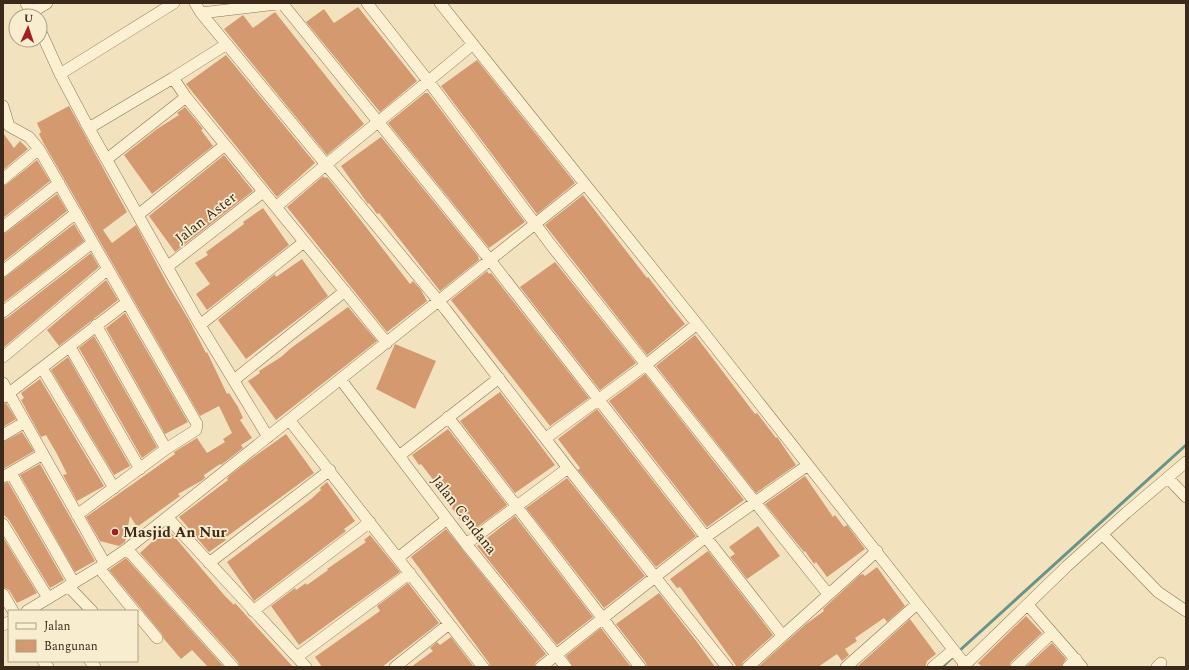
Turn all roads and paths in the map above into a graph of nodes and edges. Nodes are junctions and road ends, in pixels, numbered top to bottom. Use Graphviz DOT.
graph roads {
  1 [pos="47,3"];
  2 [pos="174,3"];
  3 [pos="195,3"];
  4 [pos="283,3"];
  5 [pos="367,3"];
  6 [pos="440,3"];
  7 [pos="36,8"];
  8 [pos="201,13"];
  9 [pos="227,44"];
  10 [pos="472,44"];
  11 [pos="48,48"];
  12 [pos="60,74"];
  13 [pos="173,78"];
  14 [pos="428,82"];
  15 [pos="186,97"];
  16 [pos="3,106"];
  17 [pos="378,122"];
  18 [pos="6,128"];
  19 [pos="88,128"];
  20 [pos="225,145"];
  21 [pos="39,149"];
  22 [pos="107,159"];
  23 [pos="326,163"];
  24 [pos="3,179"];
  25 [pos="59,183"];
  26 [pos="584,185"];
  27 [pos="263,192"];
  28 [pos="276,207"];
  29 [pos="76,213"];
  30 [pos="138,215"];
  31 [pos="535,224"];
  32 [pos="3,227"];
  33 [pos="304,242"];
  34 [pos="92,243"];
  35 [pos="490,260"];
  36 [pos="167,267"];
  37 [pos="108,270"];
  38 [pos="3,271"];
  39 [pos="345,291"];
  40 [pos="439,301"];
  41 [pos="126,303"];
  42 [pos="3,312"];
  43 [pos="697,324"];
  44 [pos="96,325"];
  45 [pos="200,325"];
  46 [pos="387,343"];
  47 [pos="70,347"];
  48 [pos="3,357"];
  49 [pos="647,364"];
  50 [pos="42,368"];
  51 [pos="499,378"];
  52 [pos="234,380"];
  53 [pos="341,380"];
  54 [pos="3,383"];
  55 [pos="6,395"];
  56 [pos="599,399"];
  57 [pos="448,417"];
  58 [pos="290,421"];
  59 [pos="25,422"];
  60 [pos="3,436"];
  61 [pos="268,437"];
  62 [pos="546,438"];
  63 [pos="166,448"];
  64 [pos="43,454"];
  65 [pos="399,456"];
  66 [pos="1186,462"];
  67 [pos="808,465"];
  68 [pos="140,468"];
  69 [pos="568,468"];
  70 [pos="330,470"];
  71 [pos="7,475"];
  72 [pos="1168,478"];
  73 [pos="114,488"];
  74 [pos="1186,497"];
  75 [pos="757,503"];
  76 [pos="517,507"];
  77 [pos="77,515"];
  78 [pos="166,517"];
  79 [pos="447,519"];
  80 [pos="370,522"];
  81 [pos="3,524"];
  82 [pos="1103,535"];
  83 [pos="707,536"];
  84 [pos="466,544"];
  85 [pos="127,549"];
  86 [pos="877,550"];
  87 [pos="398,558"];
  88 [pos="209,563"];
  89 [pos="102,566"];
  90 [pos="410,573"];
  91 [pos="655,577"];
  92 [pos="71,584"];
  93 [pos="3,594"];
  94 [pos="828,594"];
  95 [pos="46,604"];
  96 [pos="917,604"];
  97 [pos="1028,605"];
  98 [pos="12,610"];
  99 [pos="30,610"];
  100 [pos="91,610"];
  101 [pos="133,610"];
  102 [pos="253,611"];
  103 [pos="1186,611"];
  104 [pos="138,615"];
  105 [pos="604,619"];
  106 [pos="449,624"];
  107 [pos="1052,633"];
  108 [pos="782,635"];
  109 [pos="157,638"];
  110 [pos="953,651"];
  111 [pos="557,656"];
  112 [pos="297,657"];
  113 [pos="1075,664"];
  114 [pos="964,665"];
  115 [pos="233,667"];
  116 [pos="306,667"];
  117 [pos="395,667"];
  118 [pos="483,667"];
  119 [pos="541,667"];
  120 [pos="566,667"];
  121 [pos="640,667"];
  122 [pos="727,667"];
  123 [pos="748,667"];
  124 [pos="846,667"];
  125 [pos="933,667"];
  126 [pos="1016,667"];
  1 -- 7 [label="street"];
  2 -- 12 [label="street"];
  3 -- 8 [label="street"];
  4 -- 8 [label="street"];
  4 -- 17 [label="street"];
  5 -- 14 [label="street"];
  6 -- 10 [label="street"];
  8 -- 9 [label="street"];
  9 -- 13 [label="street"];
  9 -- 23 [label="street"];
  10 -- 14 [label="street"];
  10 -- 26 [label="street"];
  11 -- 12 [label="street"];
  12 -- 19 [label="street"];
  13 -- 15 [label="street"];
  13 -- 19 [label="street"];
  14 -- 17 [label="street"];
  14 -- 31 [label="street"];
  15 -- 20 [label="street"];
  15 -- 22 [label="street"];
  16 -- 18 [label="street"];
  17 -- 23 [label="street"];
  17 -- 35 [label="street"];
  18 -- 21 [label="street"];
  19 -- 22 [label="street"];
  20 -- 27 [label="street"];
  20 -- 30 [label="street"];
  21 -- 24 [label="street"];
  21 -- 25 [label="street"];
  22 -- 30 [label="street"];
  23 -- 28 [label="street"];
  23 -- 40 [label="street"];
  25 -- 29 [label="street"];
  25 -- 32 [label="street"];
  26 -- 31 [label="street"];
  26 -- 43 [label="street"];
  27 -- 28 [label="street"];
  27 -- 36 [label="street, Jalan Aster"];
  28 -- 33 [label="street"];
  29 -- 34 [label="street"];
  29 -- 38 [label="street"];
  30 -- 36 [label="street"];
  31 -- 35 [label="street"];
  31 -- 49 [label="street"];
  33 -- 39 [label="street"];
  33 -- 45 [label="street"];
  34 -- 37 [label="street"];
  34 -- 42 [label="street"];
  35 -- 40 [label="street"];
  35 -- 56 [label="street"];
  36 -- 45 [label="street"];
  37 -- 41 [label="street"];
  37 -- 48 [label="street"];
  39 -- 46 [label="street"];
  39 -- 52 [label="street"];
  40 -- 46 [label="street"];
  40 -- 51 [label="street"];
  41 -- 44 [label="street"];
  41 -- 63 [label="street"];
  43 -- 49 [label="street"];
  43 -- 67 [label="street"];
  44 -- 47 [label="street"];
  44 -- 63 [label="street"];
  45 -- 52 [label="street"];
  46 -- 53 [label="street"];
  47 -- 50 [label="street"];
  47 -- 68 [label="street"];
  49 -- 56 [label="street"];
  49 -- 75 [label="street"];
  50 -- 55 [label="street"];
  50 -- 73 [label="street"];
  51 -- 57 [label="street"];
  51 -- 62 [label="street"];
  52 -- 61 [label="street"];
  53 -- 58 [label="street"];
  53 -- 65 [label="street, Jalan Cendana"];
  54 -- 55 [label="street"];
  55 -- 59 [label="street"];
  56 -- 62 [label="street"];
  56 -- 83 [label="street"];
  57 -- 65 [label="street"];
  57 -- 76 [label="street"];
  58 -- 61 [label="street"];
  58 -- 70 [label="street"];
  59 -- 60 [label="street"];
  59 -- 64 [label="street"];
  61 -- 78 [label="street"];
  62 -- 69 [label="street"];
  63 -- 68 [label="street"];
  64 -- 71 [label="street"];
  64 -- 77 [label="street"];
  65 -- 79 [label="street, Jalan Cendana"];
  66 -- 72 [label="street"];
  67 -- 75 [label="street"];
  67 -- 86 [label="street"];
  68 -- 73 [label="street"];
  69 -- 76 [label="street"];
  69 -- 91 [label="street"];
  70 -- 80 [label="street"];
  70 -- 88 [label="street"];
  71 -- 92 [label="street"];
  72 -- 74 [label="street"];
  72 -- 82 [label="street"];
  73 -- 77 [label="street"];
  75 -- 83 [label="street"];
  75 -- 94 [label="street"];
  76 -- 84 [label="street"];
  76 -- 105 [label="street"];
  77 -- 89 [label="street"];
  78 -- 85 [label="street"];
  78 -- 88 [label="street"];
  79 -- 84 [label="street, Jalan Cendana"];
  79 -- 87 [label="street"];
  80 -- 87 [label="street"];
  80 -- 102 [label="street"];
  81 -- 95 [label="street"];
  82 -- 97 [label="street"];
  82 -- 103 [label="street"];
  83 -- 91 [label="street"];
  83 -- 108 [label="street"];
  84 -- 111 [label="street, Jalan Cendana"];
  85 -- 89 [label="street"];
  85 -- 115 [label="street"];
  86 -- 94 [label="street"];
  86 -- 96 [label="street"];
  87 -- 90 [label="street"];
  88 -- 102 [label="street"];
  89 -- 92 [label="street"];
  89 -- 101 [label="street"];
  90 -- 106 [label="street"];
  90 -- 112 [label="street"];
  91 -- 105 [label="street"];
  91 -- 122 [label="street"];
  92 -- 95 [label="street"];
  92 -- 100 [label="street"];
  93 -- 98 [label="street"];
  94 -- 108 [label="street"];
  95 -- 99 [label="street"];
  96 -- 110 [label="street"];
  96 -- 124 [label="street"];
  97 -- 107 [label="street"];
  97 -- 114 [label="street"];
  102 -- 112 [label="street"];
  104 -- 109 [label="street"];
  105 -- 111 [label="street"];
  105 -- 121 [label="street"];
  106 -- 117 [label="street"];
  106 -- 118 [label="street"];
  107 -- 113 [label="street"];
  107 -- 126 [label="street"];
  108 -- 123 [label="street"];
  110 -- 114 [label="street"];
  110 -- 125 [label="street"];
  111 -- 119 [label="street"];
  111 -- 120 [label="street, Jalan Cendana"];
  112 -- 116 [label="street"];
}
